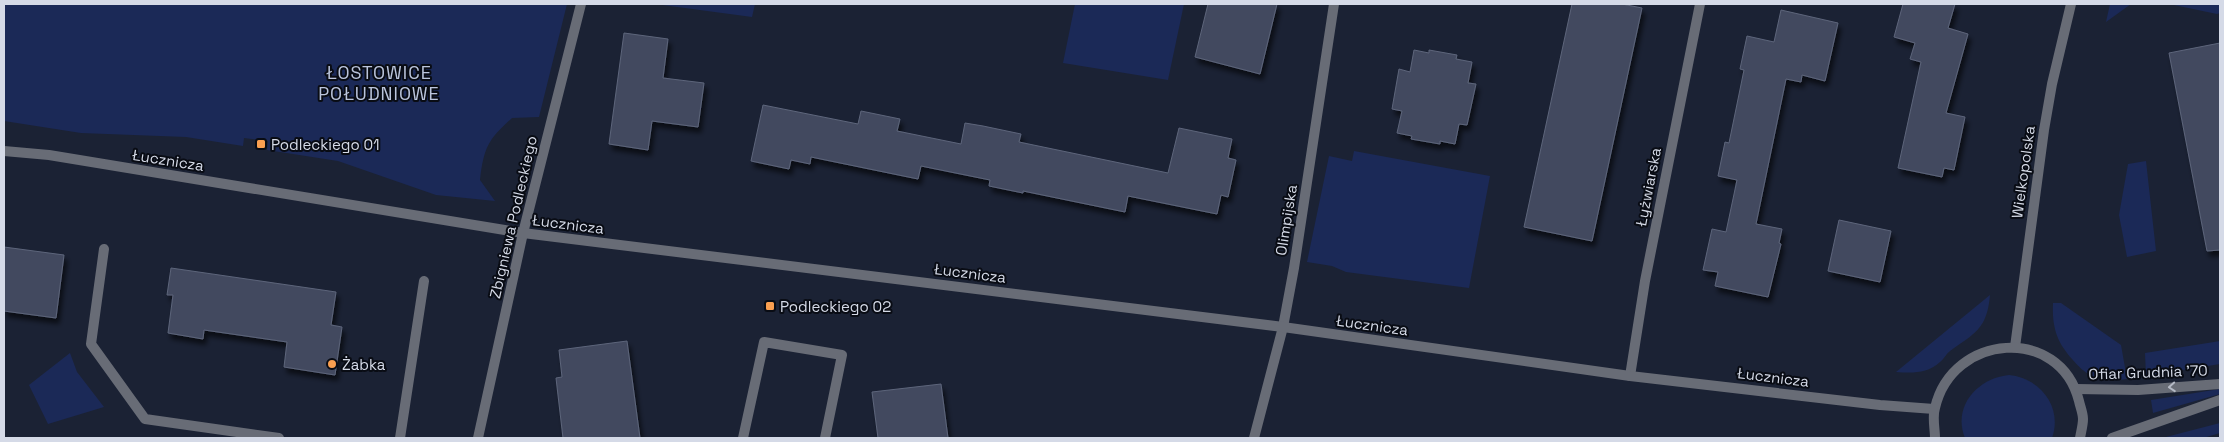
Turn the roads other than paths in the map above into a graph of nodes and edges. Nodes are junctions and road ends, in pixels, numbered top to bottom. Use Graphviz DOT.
graph roads {
  1 [pos="581,4"];
  2 [pos="1334,4"];
  3 [pos="1700,4"];
  4 [pos="2071,4"];
  5 [pos="4,151"];
  6 [pos="523,233"];
  7 [pos="104,249"];
  8 [pos="424,281"];
  9 [pos="1283,327"];
  10 [pos="2015,347"];
  11 [pos="1630,376"];
  12 [pos="2220,384"];
  13 [pos="2076,389"];
  14 [pos="2220,400"];
  15 [pos="1934,409"];
  16 [pos="279,438"];
  17 [pos="400,438"];
  18 [pos="478,438"];
  19 [pos="743,438"];
  20 [pos="825,438"];
  21 [pos="1254,438"];
  22 [pos="1935,438"];
  23 [pos="2080,438"];
  24 [pos="2112,438"];
  1 -- 6 [label="street, Zbigniewa Podleckiego"];
  2 -- 9 [label="street, Olimpijska"];
  3 -- 11 [label="street, Łyżwiarska"];
  4 -- 10 [label="street, Wielkopolska"];
  5 -- 6 [label="street, Łucznicza"];
  6 -- 9 [label="street, Łucznicza"];
  6 -- 18 [label="street, Zbigniewa Podleckiego"];
  7 -- 16 [label="street"];
  8 -- 17 [label="street"];
  9 -- 11 [label="street, Łucznicza"];
  9 -- 21 [label="street, Olimpijska"];
  10 -- 13 [label="street"];
  10 -- 15 [label="street"];
  11 -- 15 [label="street, Łucznicza"];
  12 -- 13 [label="street, Ofiar Grudnia '70, one-way"];
  13 -- 23 [label="street"];
  14 -- 24 [label="street"];
  15 -- 22 [label="street"];
  19 -- 20 [label="street"];
}
